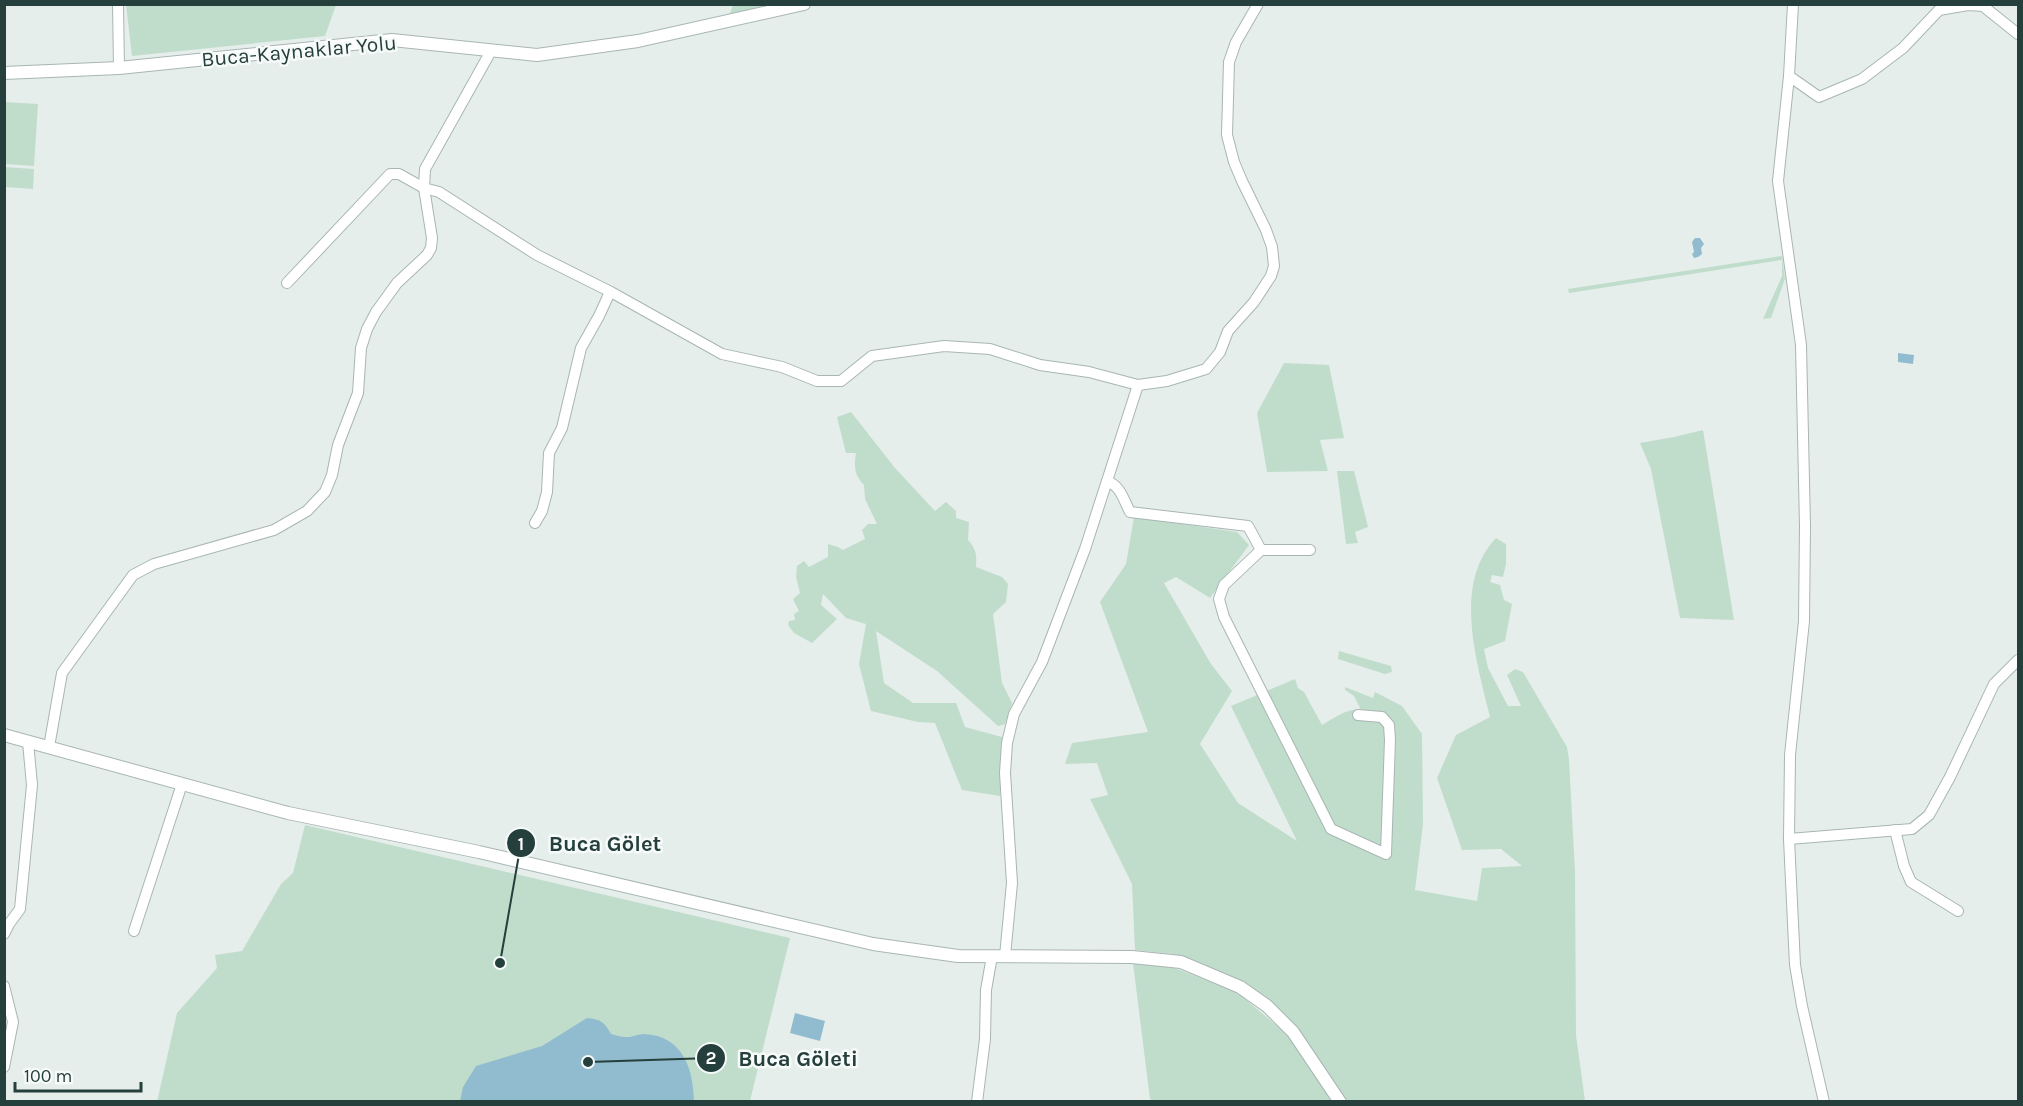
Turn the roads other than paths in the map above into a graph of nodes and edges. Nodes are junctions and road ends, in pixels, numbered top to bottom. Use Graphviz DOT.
graph roads {
  1 [pos="117,4"];
  2 [pos="804,4"];
  3 [pos="1258,4"];
  4 [pos="1793,4"];
  5 [pos="1939,7"];
  6 [pos="2019,34"];
  7 [pos="490,51"];
  8 [pos="119,68"];
  9 [pos="4,73"];
  10 [pos="1789,76"];
  11 [pos="424,188"];
  12 [pos="287,283"];
  13 [pos="610,292"];
  14 [pos="1138,385"];
  15 [pos="1107,482"];
  16 [pos="535,523"];
  17 [pos="1261,550"];
  18 [pos="1310,550"];
  19 [pos="2019,660"];
  20 [pos="1358,715"];
  21 [pos="4,735"];
  22 [pos="28,742"];
  23 [pos="49,747"];
  24 [pos="182,784"];
  25 [pos="1895,830"];
  26 [pos="1789,839"];
  27 [pos="1958,910"];
  28 [pos="134,931"];
  29 [pos="4,934"];
  30 [pos="999,956"];
  31 [pos="4,986"];
  32 [pos="4,1067"];
  33 [pos="977,1101"];
  34 [pos="1340,1101"];
  35 [pos="1824,1101"];
  1 -- 8 [label="street"];
  2 -- 7 [label="street, Buca-Kaynaklar Yolu"];
  3 -- 14 [label="street"];
  4 -- 10 [label="street"];
  5 -- 6 [label="street"];
  5 -- 10 [label="street"];
  7 -- 8 [label="street, Buca-Kaynaklar Yolu"];
  7 -- 11 [label="street"];
  8 -- 9 [label="street, Buca-Kaynaklar Yolu"];
  10 -- 26 [label="street"];
  11 -- 12 [label="street"];
  11 -- 13 [label="street"];
  11 -- 23 [label="street"];
  13 -- 14 [label="street"];
  13 -- 16 [label="street"];
  14 -- 15 [label="street"];
  15 -- 17 [label="street"];
  15 -- 30 [label="street"];
  17 -- 18 [label="street"];
  17 -- 20 [label="street"];
  19 -- 25 [label="street"];
  21 -- 22 [label="street"];
  22 -- 23 [label="street"];
  22 -- 29 [label="street"];
  23 -- 24 [label="street"];
  24 -- 28 [label="street"];
  24 -- 30 [label="street"];
  25 -- 26 [label="street"];
  25 -- 27 [label="street"];
  26 -- 35 [label="street"];
  30 -- 33 [label="street"];
  30 -- 34 [label="street"];
  31 -- 32 [label="street"];
}
